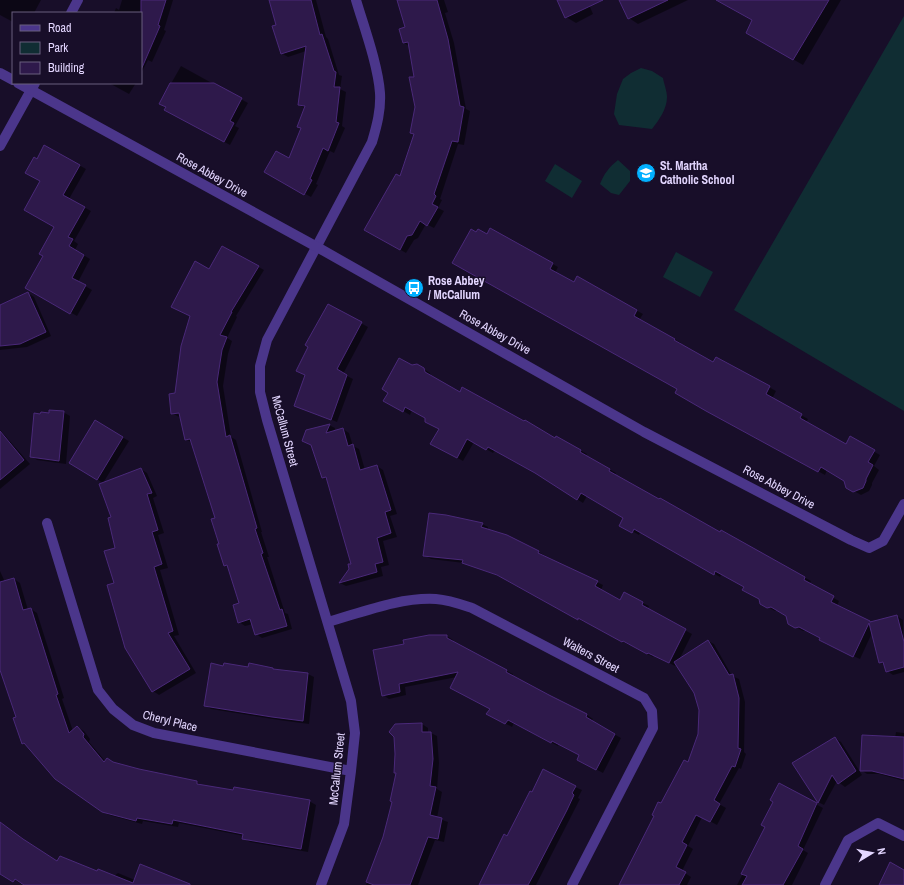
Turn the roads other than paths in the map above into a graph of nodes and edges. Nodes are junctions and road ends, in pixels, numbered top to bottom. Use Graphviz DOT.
graph roads {
  1 [pos="78,0"];
  2 [pos="356,0"];
  3 [pos="72,12"];
  4 [pos="0,72"];
  5 [pos="12,79"];
  6 [pos="22,84"];
  7 [pos="33,87"];
  8 [pos="0,146"];
  9 [pos="317,247"];
  10 [pos="904,504"];
  11 [pos="47,523"];
  12 [pos="328,622"];
  13 [pos="351,771"];
  14 [pos="904,836"];
  15 [pos="321,885"];
  16 [pos="572,885"];
  17 [pos="825,885"];
  1 -- 3 [label="street"];
  2 -- 9 [label="street, McCallum Street"];
  4 -- 5 [label="street"];
  6 -- 7 [label="street, Rose Abbey Drive"];
  7 -- 8 [label="street"];
  7 -- 9 [label="street, Rose Abbey Drive"];
  9 -- 10 [label="street, Rose Abbey Drive"];
  9 -- 12 [label="street, McCallum Street"];
  11 -- 13 [label="street, Cheryl Place"];
  12 -- 13 [label="street, McCallum Street"];
  12 -- 16 [label="street, Walters Street"];
  13 -- 15 [label="street, McCallum Street"];
  14 -- 17 [label="street"];
}
